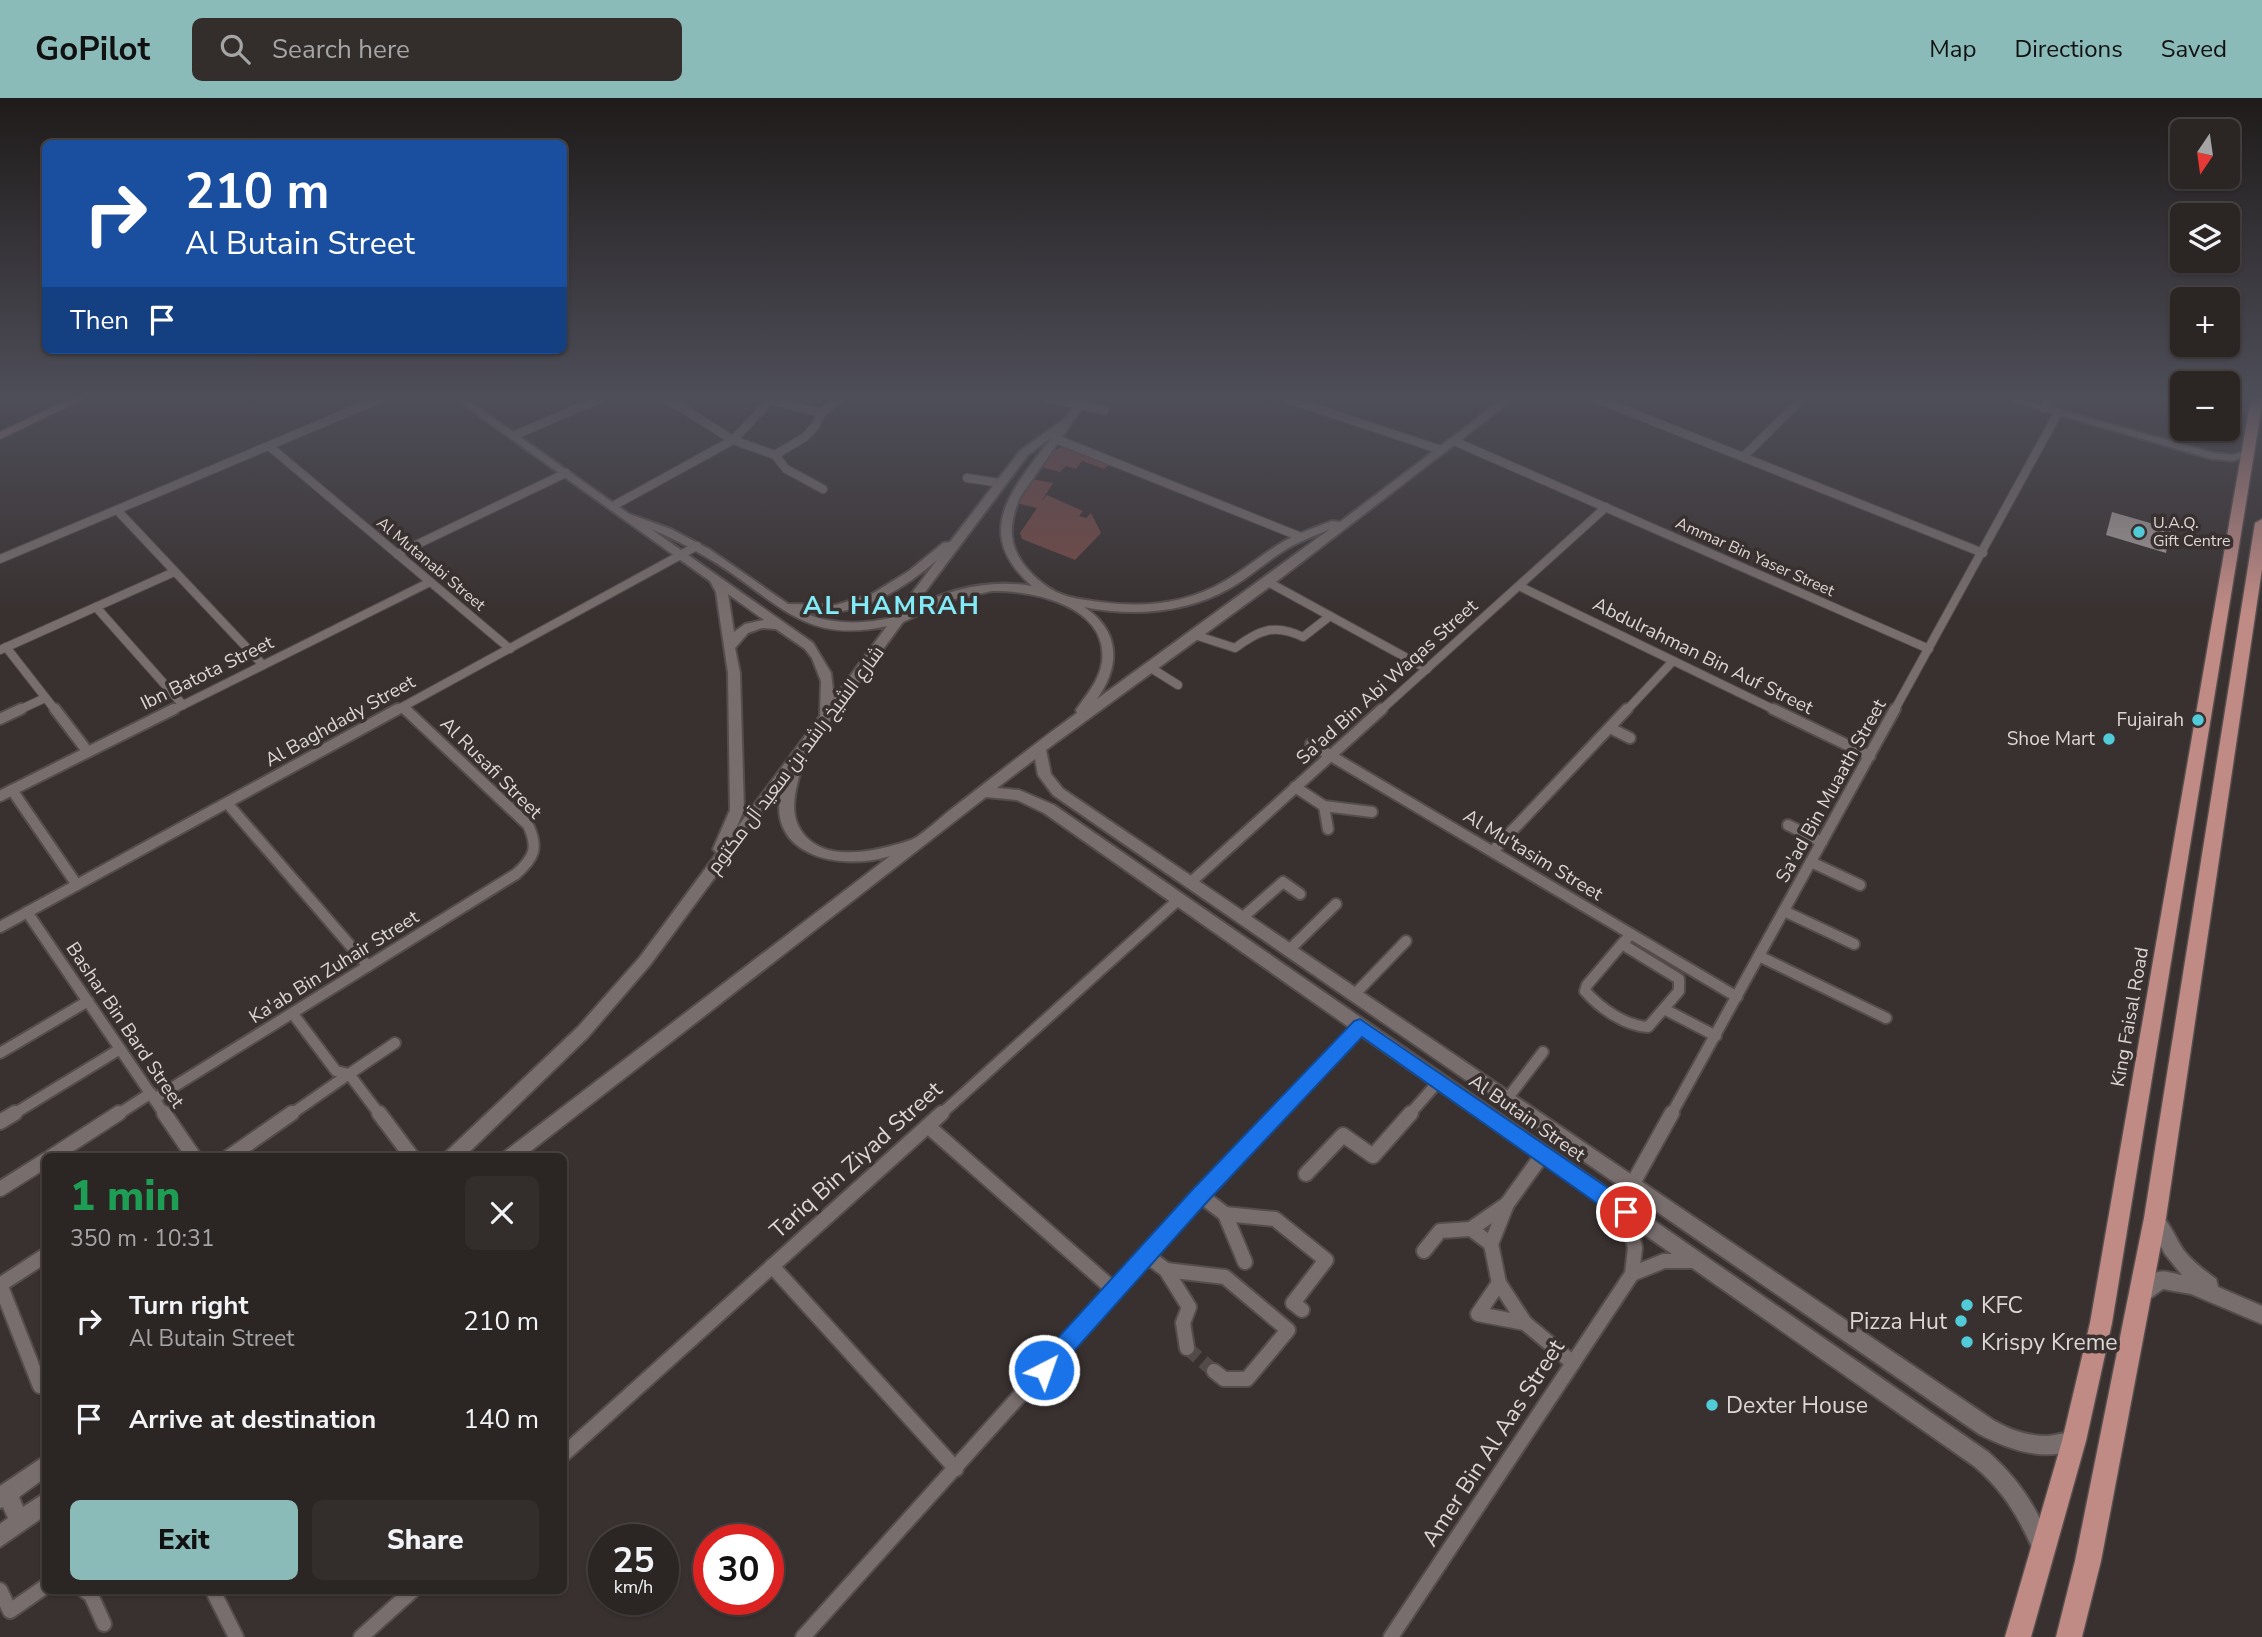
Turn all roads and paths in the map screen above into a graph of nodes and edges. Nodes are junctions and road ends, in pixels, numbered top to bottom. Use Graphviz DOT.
graph roads {
  1 [pos="212,470"];
  2 [pos="297,470"];
  3 [pos="561,470"];
  4 [pos="679,470"];
  5 [pos="788,470"];
  6 [pos="1011,470"];
  7 [pos="1034,470"];
  8 [pos="1133,470"];
  9 [pos="1414,470"];
  10 [pos="1520,470"];
  11 [pos="1775,470"];
  12 [pos="2028,470"];
  13 [pos="2235,470"];
  14 [pos="2245,470"];
  15 [pos="566,473"];
  16 [pos="2244,475"];
  17 [pos="967,478"];
  18 [pos="1000,483"];
  19 [pos="823,489"];
  20 [pos="613,506"];
  21 [pos="1606,507"];
  22 [pos="1362,509"];
  23 [pos="117,510"];
  24 [pos="626,516"];
  25 [pos="973,520"];
  26 [pos="2262,523"];
  27 [pos="1301,537"];
  28 [pos="697,546"];
  29 [pos="1315,546"];
  30 [pos="1983,553"];
  31 [pos="397,554"];
  32 [pos="681,555"];
  33 [pos="0,559"];
  34 [pos="174,572"];
  35 [pos="711,575"];
  36 [pos="430,582"];
  37 [pos="1268,582"];
  38 [pos="1521,587"];
  39 [pos="1060,598"];
  40 [pos="779,604"];
  41 [pos="96,607"];
  42 [pos="1330,617"];
  43 [pos="901,618"];
  44 [pos="783,626"];
  45 [pos="1195,635"];
  46 [pos="729,648"];
  47 [pos="3,649"];
  48 [pos="510,649"];
  49 [pos="1929,649"];
  50 [pos="1673,662"];
  51 [pos="263,665"];
  52 [pos="1151,668"];
  53 [pos="1427,669"];
  54 [pos="1178,685"];
  55 [pos="45,698"];
  56 [pos="183,705"];
  57 [pos="403,707"];
  58 [pos="0,719"];
  59 [pos="826,720"];
  60 [pos="1071,724"];
  61 [pos="1610,728"];
  62 [pos="1630,738"];
  63 [pos="1311,744"];
  64 [pos="1040,748"];
  65 [pos="88,752"];
  66 [pos="799,755"];
  67 [pos="1330,755"];
  68 [pos="1870,756"];
  69 [pos="1294,787"];
  70 [pos="12,790"];
  71 [pos="983,792"];
  72 [pos="0,796"];
  73 [pos="227,803"];
  74 [pos="1324,806"];
  75 [pos="1374,810"];
  76 [pos="1788,825"];
  77 [pos="1328,829"];
  78 [pos="919,841"];
  79 [pos="1822,842"];
  80 [pos="1493,851"];
  81 [pos="530,861"];
  82 [pos="1811,862"];
  83 [pos="1190,883"];
  84 [pos="77,885"];
  85 [pos="1860,886"];
  86 [pos="1300,894"];
  87 [pos="694,896"];
  88 [pos="1178,900"];
  89 [pos="1336,904"];
  90 [pos="1784,911"];
  91 [pos="27,912"];
  92 [pos="1242,918"];
  93 [pos="0,928"];
  94 [pos="1631,934"];
  95 [pos="1406,941"];
  96 [pos="1621,943"];
  97 [pos="1854,944"];
  98 [pos="1289,950"];
  99 [pos="1759,956"];
  100 [pos="368,966"];
  101 [pos="1354,995"];
  102 [pos="1737,997"];
  103 [pos="88,1002"];
  104 [pos="1664,1009"];
  105 [pos="293,1014"];
  106 [pos="1885,1018"];
  107 [pos="1360,1027"];
  108 [pos="1716,1036"];
  109 [pos="395,1042"];
  110 [pos="120,1049"];
  111 [pos="1543,1052"];
  112 [pos="0,1053"];
  113 [pos="349,1074"];
  114 [pos="1439,1081"];
  115 [pos="153,1096"];
  116 [pos="1507,1099"];
  117 [pos="1470,1103"];
  118 [pos="0,1122"];
  119 [pos="929,1127"];
  120 [pos="58,1153"];
  121 [pos="191,1153"];
  122 [pos="235,1153"];
  123 [pos="409,1153"];
  124 [pos="456,1153"];
  125 [pos="515,1153"];
  126 [pos="1543,1154"];
  127 [pos="42,1163"];
  128 [pos="1306,1174"];
  129 [pos="1632,1185"];
  130 [pos="0,1189"];
  131 [pos="1200,1195"];
  132 [pos="1507,1204"];
  133 [pos="1626,1212"];
  134 [pos="1225,1214"];
  135 [pos="2155,1219"];
  136 [pos="1471,1229"];
  137 [pos="1491,1244"];
  138 [pos="1424,1251"];
  139 [pos="1146,1255"];
  140 [pos="42,1258"];
  141 [pos="1695,1261"];
  142 [pos="1245,1262"];
  143 [pos="772,1266"];
  144 [pos="1166,1270"];
  145 [pos="1632,1274"];
  146 [pos="1499,1283"];
  147 [pos="0,1285"];
  148 [pos="1114,1290"];
  149 [pos="2139,1298"];
  150 [pos="2231,1300"];
  151 [pos="1302,1310"];
  152 [pos="2262,1315"];
  153 [pos="1525,1323"];
  154 [pos="1187,1348"];
  155 [pos="1891,1362"];
  156 [pos="1573,1363"];
  157 [pos="1214,1371"];
  158 [pos="1866,1379"];
  159 [pos="40,1386"];
  160 [pos="2074,1441"];
  161 [pos="567,1451"];
  162 [pos="42,1468"];
  163 [pos="956,1469"];
  164 [pos="3,1496"];
  165 [pos="42,1505"];
  166 [pos="20,1522"];
  167 [pos="0,1537"];
  168 [pos="2044,1551"];
  169 [pos="42,1589"];
  170 [pos="0,1590"];
  171 [pos="90,1594"];
  172 [pos="214,1594"];
  173 [pos="409,1594"];
  174 [pos="104,1624"];
  175 [pos="236,1637"];
  176 [pos="361,1637"];
  177 [pos="803,1637"];
  178 [pos="1391,1637"];
  179 [pos="2018,1637"];
  180 [pos="2069,1637"];
  1 -- 23 [label="street"];
  2 -- 31 [label="street, Al Mutanabi Street"];
  3 -- 15 [label="street"];
  4 -- 20 [label="street"];
  5 -- 19 [label="street"];
  6 -- 18 [label="street, شارع الشيخ راشد بن سعيد آل مكتوم"];
  7 -- 39 [label="street"];
  8 -- 27 [label="street"];
  9 -- 22 [label="street"];
  10 -- 21 [label="street, Ammar Bin Yaser Street"];
  11 -- 30 [label="street"];
  12 -- 30 [label="street, Sa'ad Bin Muaath Street"];
  13 -- 16 [label="street"];
  14 -- 16 [label="main road, King Faisal Road"];
  15 -- 20 [label="street"];
  15 -- 31 [label="street"];
  16 -- 160 [label="main road, King Faisal Road"];
  17 -- 18 [label="street"];
  18 -- 25 [label="street, شارع الشيخ راشد بن سعيد آل مكتوم"];
  20 -- 24 [label="street"];
  21 -- 38 [label="street, Sa'ad Bin Abi Waqas Street"];
  21 -- 49 [label="street, Ammar Bin Yaser Street"];
  22 -- 27 [label="street"];
  22 -- 29 [label="street"];
  23 -- 33 [label="street"];
  23 -- 34 [label="street"];
  24 -- 28 [label="street"];
  24 -- 32 [label="street"];
  25 -- 40 [label="street"];
  25 -- 43 [label="street, شارع الشيخ راشد بن سعيد آل مكتوم"];
  26 -- 135 [label="main road"];
  27 -- 29 [label="street"];
  27 -- 39 [label="street"];
  28 -- 32 [label="street, Al Baghdady Street"];
  28 -- 40 [label="street"];
  29 -- 37 [label="street"];
  30 -- 49 [label="street, Sa'ad Bin Muaath Street"];
  31 -- 36 [label="street, Al Mutanabi Street"];
  32 -- 35 [label="street"];
  32 -- 48 [label="street, Al Baghdady Street"];
  34 -- 41 [label="street"];
  34 -- 51 [label="street"];
  35 -- 44 [label="street"];
  35 -- 46 [label="street"];
  36 -- 48 [label="street, Al Mutanabi Street"];
  36 -- 51 [label="street, Ibn Batota Street"];
  37 -- 42 [label="street"];
  37 -- 45 [label="street"];
  38 -- 50 [label="street, Abdulrahman Bin Auf Street"];
  38 -- 53 [label="street, Sa'ad Bin Abi Waqas Street"];
  39 -- 43 [label="street"];
  39 -- 60 [label="street"];
  40 -- 43 [label="street"];
  41 -- 47 [label="street"];
  41 -- 56 [label="street"];
  42 -- 45 [label="street"];
  42 -- 53 [label="street"];
  43 -- 59 [label="street, شارع الشيخ راشد بن سعيد آل مكتوم"];
  44 -- 46 [label="street"];
  44 -- 59 [label="street"];
  45 -- 52 [label="street"];
  46 -- 87 [label="street"];
  47 -- 55 [label="street"];
  48 -- 57 [label="street, Al Baghdady Street"];
  49 -- 68 [label="street, Sa'ad Bin Muaath Street"];
  50 -- 61 [label="street"];
  50 -- 68 [label="street, Abdulrahman Bin Auf Street"];
  51 -- 56 [label="street, Ibn Batota Street"];
  52 -- 54 [label="street"];
  52 -- 60 [label="street"];
  53 -- 67 [label="street, Sa'ad Bin Abi Waqas Street"];
  55 -- 58 [label="street"];
  55 -- 65 [label="street"];
  56 -- 65 [label="street, Ibn Batota Street"];
  57 -- 73 [label="street, Al Baghdady Street"];
  57 -- 81 [label="street, Al Rusafi Street"];
  59 -- 66 [label="street, شارع الشيخ راشد بن سعيد آل مكتوم"];
  60 -- 64 [label="street"];
  61 -- 62 [label="street"];
  61 -- 80 [label="street"];
  63 -- 67 [label="street, Al Mu'tasim Street"];
  64 -- 71 [label="street"];
  64 -- 83 [label="street, Al Butain Street"];
  65 -- 70 [label="street, Ibn Batota Street"];
  66 -- 78 [label="street"];
  66 -- 87 [label="street, شارع الشيخ راشد بن سعيد آل مكتوم"];
  67 -- 69 [label="street, Sa'ad Bin Abi Waqas Street"];
  67 -- 80 [label="street, Al Mu'tasim Street"];
  68 -- 79 [label="street, Sa'ad Bin Muaath Street"];
  69 -- 74 [label="street"];
  69 -- 83 [label="street, Sa'ad Bin Abi Waqas Street"];
  70 -- 72 [label="street, Ibn Batota Street"];
  70 -- 84 [label="street"];
  71 -- 78 [label="street"];
  71 -- 88 [label="street, Al Butain Street"];
  73 -- 84 [label="street, Al Baghdady Street"];
  73 -- 100 [label="street"];
  74 -- 75 [label="street"];
  74 -- 77 [label="street"];
  76 -- 79 [label="street"];
  78 -- 125 [label="street"];
  79 -- 82 [label="street, Sa'ad Bin Muaath Street"];
  80 -- 94 [label="street, Al Mu'tasim Street"];
  81 -- 100 [label="street, Ka'ab Bin Zuhair Street"];
  82 -- 85 [label="street"];
  82 -- 90 [label="street, Sa'ad Bin Muaath Street"];
  83 -- 92 [label="street, Al Butain Street"];
  84 -- 91 [label="street, Al Baghdady Street"];
  86 -- 92 [label="street"];
  87 -- 124 [label="street, شارع الشيخ راشد بن سعيد آل مكتوم"];
  88 -- 107 [label="street, Al Butain Street"];
  88 -- 119 [label="street, Tariq Bin Ziyad Street"];
  89 -- 98 [label="street"];
  90 -- 97 [label="street"];
  90 -- 99 [label="street, Sa'ad Bin Muaath Street"];
  91 -- 93 [label="street, Al Baghdady Street"];
  91 -- 103 [label="street, Bashar Bin Bard Street"];
  92 -- 98 [label="street, Al Butain Street"];
  94 -- 96 [label="street"];
  94 -- 102 [label="street, Al Mu'tasim Street"];
  95 -- 101 [label="street"];
  96 -- 104 [label="street"];
  96 -- 104 [label="street"];
  98 -- 101 [label="street, Al Butain Street"];
  99 -- 102 [label="street, Sa'ad Bin Muaath Street"];
  99 -- 106 [label="street"];
  100 -- 105 [label="street, Ka'ab Bin Zuhair Street"];
  101 -- 116 [label="street, Al Butain Street"];
  102 -- 108 [label="street, Sa'ad Bin Muaath Street"];
  103 -- 110 [label="street, Bashar Bin Bard Street"];
  103 -- 112 [label="street"];
  104 -- 108 [label="street"];
  105 -- 113 [label="street"];
  105 -- 115 [label="street, Ka'ab Bin Zuhair Street"];
  107 -- 114 [label="street, Al Butain Street"];
  107 -- 131 [label="street"];
  108 -- 129 [label="street, Sa'ad Bin Muaath Street"];
  109 -- 113 [label="street"];
  110 -- 115 [label="street, Bashar Bin Bard Street"];
  110 -- 118 [label="street"];
  111 -- 116 [label="street"];
  113 -- 122 [label="street"];
  113 -- 123 [label="street"];
  114 -- 117 [label="street, Al Butain Street"];
  114 -- 128 [label="street"];
  115 -- 120 [label="street, Ka'ab Bin Zuhair Street"];
  115 -- 121 [label="street, Bashar Bin Bard Street"];
  116 -- 117 [label="street"];
  116 -- 129 [label="street, Al Butain Street"];
  117 -- 126 [label="street, Al Butain Street"];
  119 -- 143 [label="street, Tariq Bin Ziyad Street"];
  119 -- 148 [label="street"];
  126 -- 132 [label="street"];
  126 -- 133 [label="street, Al Butain Street"];
  127 -- 130 [label="street"];
  129 -- 155 [label="street, Al Butain Street"];
  131 -- 134 [label="street"];
  131 -- 139 [label="street"];
  132 -- 136 [label="street"];
  132 -- 137 [label="street"];
  133 -- 141 [label="street, Al Butain Street"];
  133 -- 145 [label="street"];
  134 -- 142 [label="street"];
  134 -- 151 [label="street"];
  135 -- 149 [label="main road"];
  135 -- 150 [label="street"];
  136 -- 137 [label="street"];
  136 -- 138 [label="street"];
  137 -- 146 [label="street"];
  139 -- 144 [label="street"];
  139 -- 148 [label="street"];
  140 -- 147 [label="street"];
  141 -- 145 [label="street"];
  141 -- 158 [label="street, Al Butain Street"];
  143 -- 161 [label="street, Tariq Bin Ziyad Street"];
  143 -- 163 [label="street"];
  144 -- 154 [label="street"];
  144 -- 157 [label="street"];
  145 -- 156 [label="street, Amer Bin Al Aas Street"];
  146 -- 153 [label="street"];
  146 -- 153 [label="street"];
  147 -- 159 [label="street"];
  148 -- 163 [label="street"];
  149 -- 150 [label="street"];
  149 -- 180 [label="main road"];
  150 -- 152 [label="street"];
  153 -- 156 [label="street"];
  155 -- 158 [label="street"];
  155 -- 160 [label="street, Al Butain Street"];
  156 -- 178 [label="street, Amer Bin Al Aas Street"];
  158 -- 168 [label="street, Al Butain Street"];
  160 -- 168 [label="main road, King Faisal Road"];
  162 -- 164 [label="street"];
  163 -- 177 [label="street"];
  164 -- 166 [label="street"];
  165 -- 166 [label="street"];
  166 -- 167 [label="street"];
  168 -- 179 [label="main road, King Faisal Road"];
  169 -- 170 [label="street"];
  171 -- 174 [label="street"];
  172 -- 175 [label="street"];
  173 -- 176 [label="street"];
}
